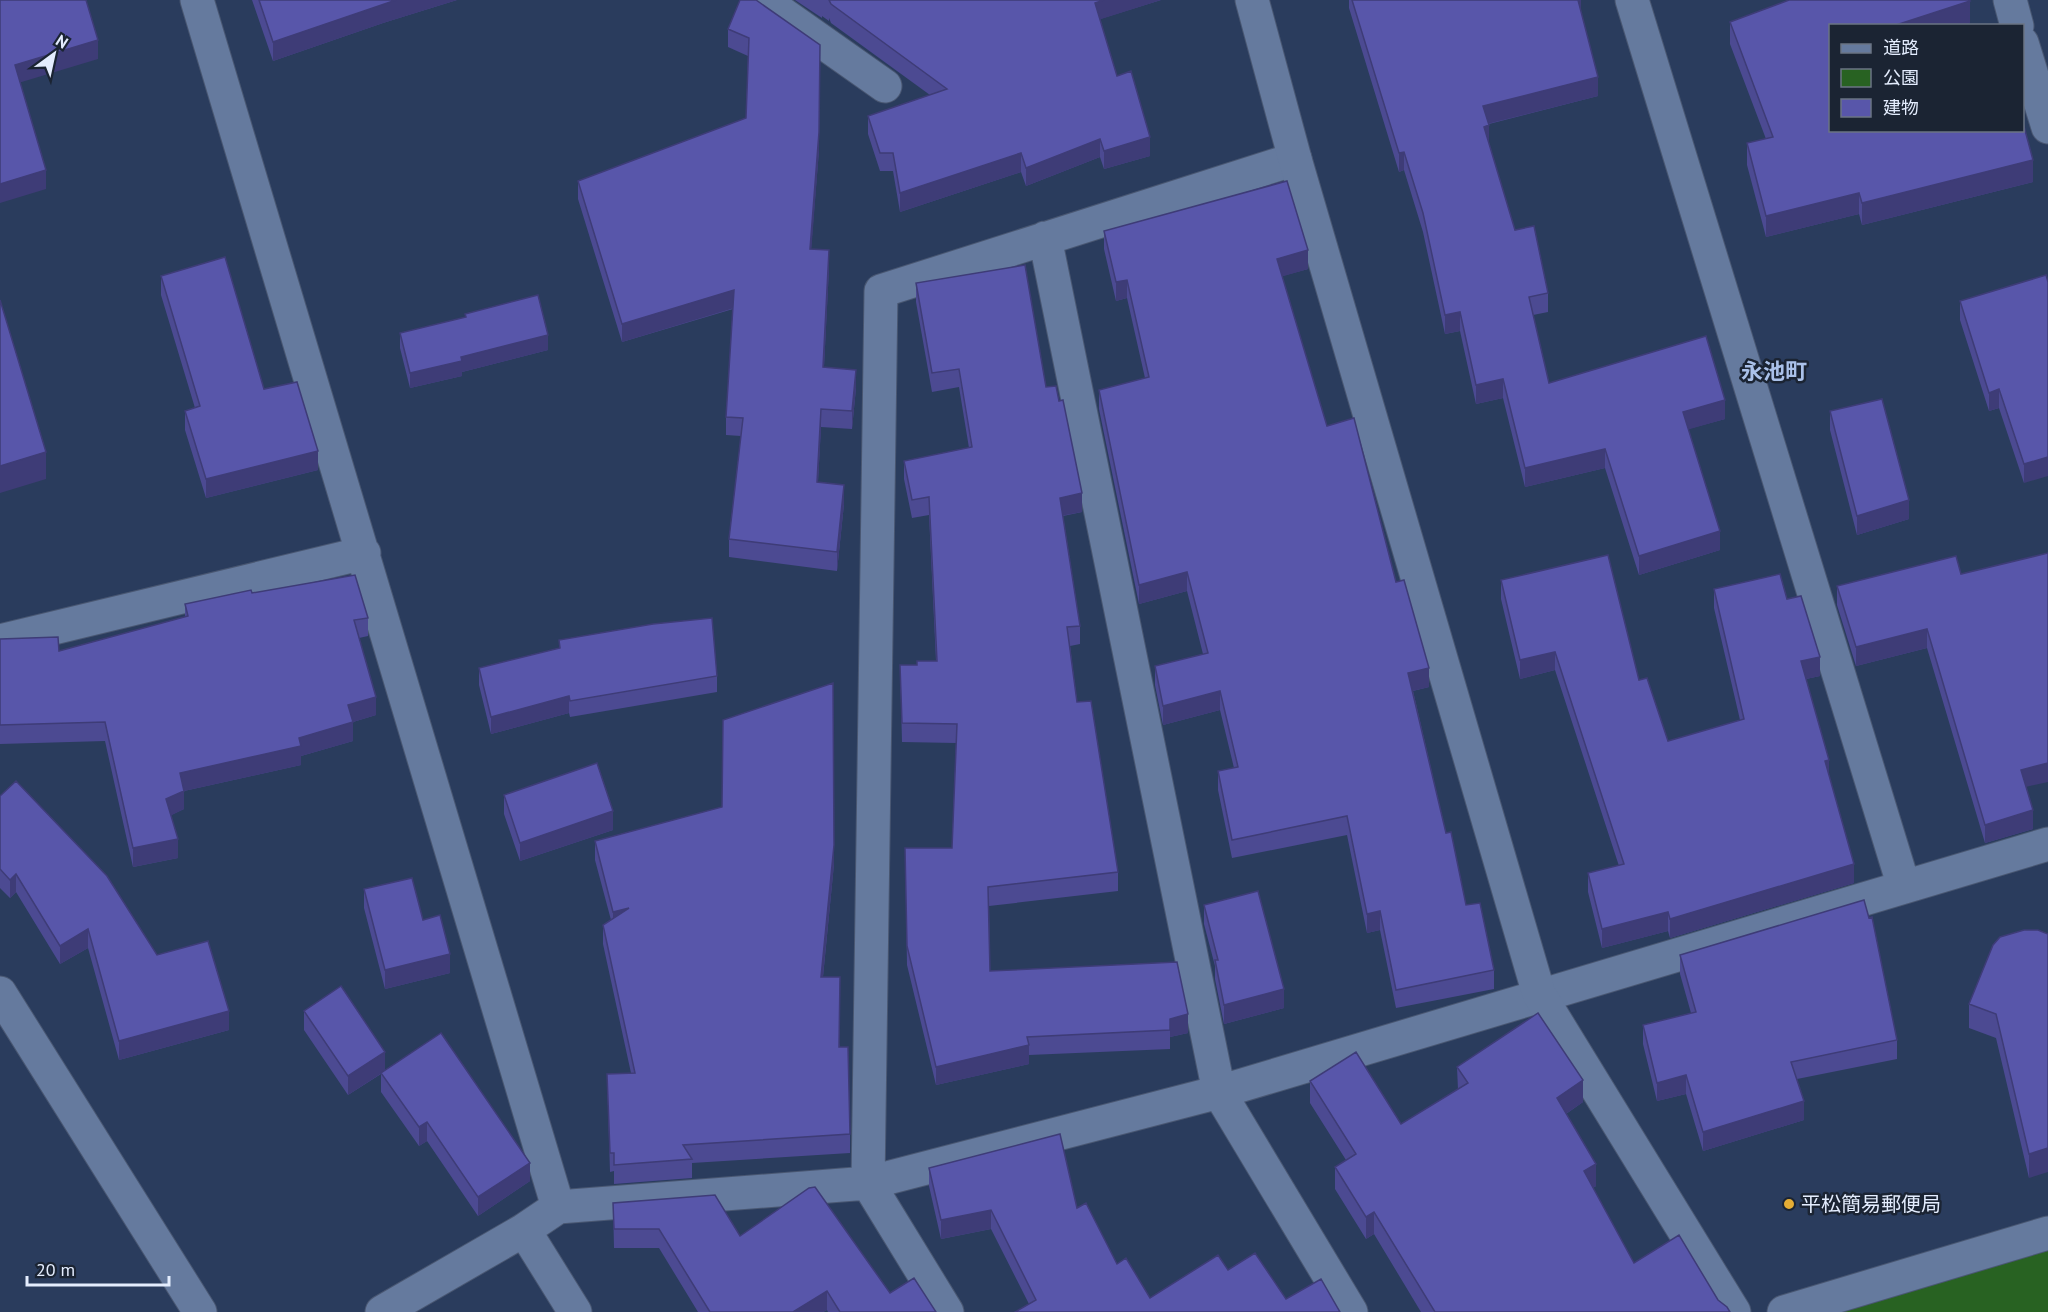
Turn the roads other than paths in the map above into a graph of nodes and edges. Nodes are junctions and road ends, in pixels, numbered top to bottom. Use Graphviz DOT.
graph roads {
  1 [pos="196,0"];
  2 [pos="763,0"];
  3 [pos="1252,0"];
  4 [pos="1632,0"];
  5 [pos="2010,0"];
  6 [pos="2016,24"];
  7 [pos="2024,49"];
  8 [pos="885,87"];
  9 [pos="2048,127"];
  10 [pos="1295,159"];
  11 [pos="1045,238"];
  12 [pos="364,553"];
  13 [pos="0,641"];
  14 [pos="2048,844"];
  15 [pos="1904,887"];
  16 [pos="0,993"];
  17 [pos="1539,994"];
  18 [pos="1219,1092"];
  19 [pos="868,1183"];
  20 [pos="558,1207"];
  21 [pos="524,1230"];
  22 [pos="2048,1233"];
  23 [pos="200,1312"];
  24 [pos="382,1312"];
  25 [pos="575,1312"];
  26 [pos="947,1312"];
  27 [pos="1351,1312"];
  28 [pos="1734,1312"];
  29 [pos="1784,1312"];
  1 -- 12 [label="street"];
  2 -- 8 [label="street"];
  3 -- 10 [label="street"];
  4 -- 15 [label="street"];
  5 -- 6 [label="street"];
  7 -- 9 [label="street"];
  10 -- 11 [label="street"];
  10 -- 17 [label="street"];
  11 -- 18 [label="street"];
  11 -- 19 [label="street"];
  12 -- 13 [label="street"];
  12 -- 20 [label="street"];
  14 -- 15 [label="street"];
  15 -- 17 [label="street"];
  16 -- 23 [label="street"];
  17 -- 18 [label="street"];
  17 -- 28 [label="street"];
  18 -- 19 [label="street"];
  18 -- 27 [label="street"];
  19 -- 20 [label="street"];
  19 -- 26 [label="street"];
  20 -- 21 [label="street"];
  21 -- 24 [label="street"];
  21 -- 25 [label="street"];
  22 -- 29 [label="street"];
}
